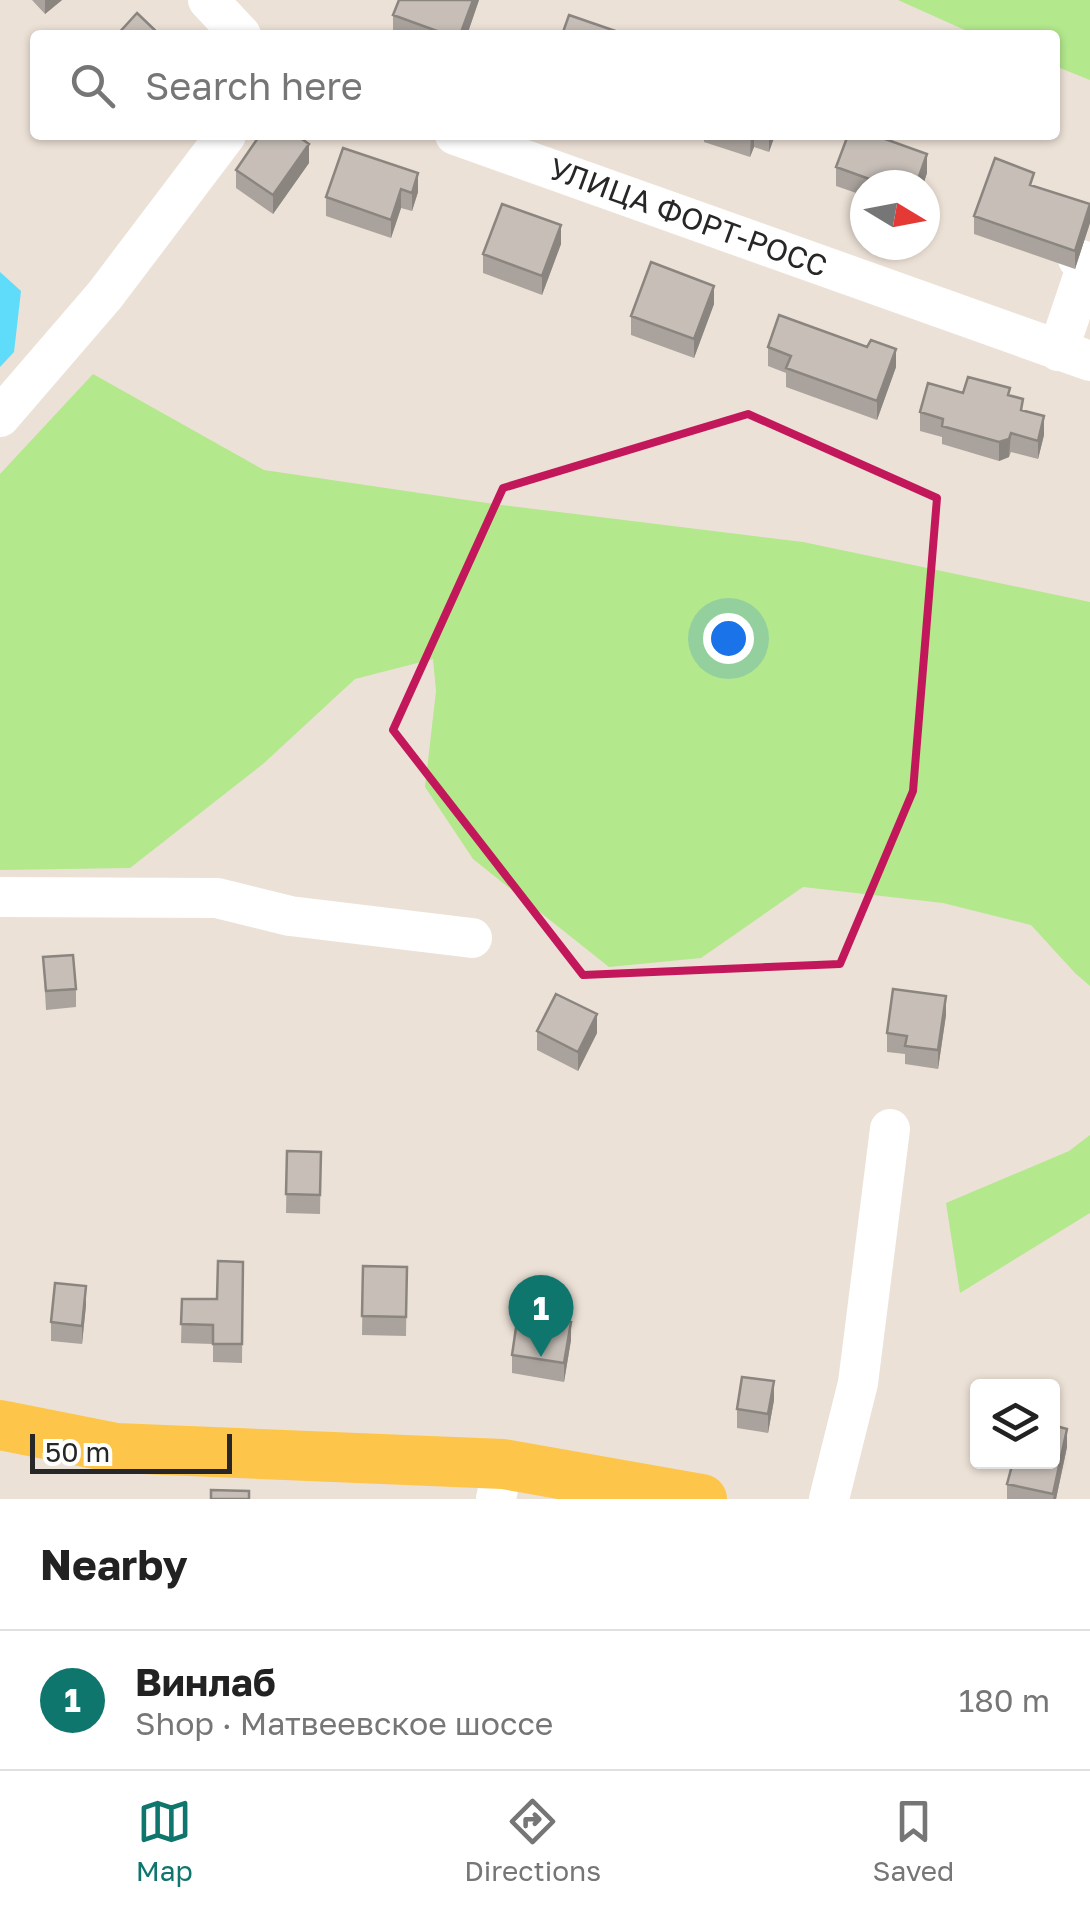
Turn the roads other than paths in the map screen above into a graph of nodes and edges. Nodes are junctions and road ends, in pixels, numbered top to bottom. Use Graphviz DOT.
graph roads {
  1 [pos="208,0"];
  2 [pos="236,30"];
  3 [pos="222,140"];
  4 [pos="470,140"];
  5 [pos="1078,258"];
  6 [pos="1074,356"];
  7 [pos="0,416"];
  8 [pos="0,897"];
  9 [pos="472,938"];
  10 [pos="890,1129"];
  11 [pos="0,1425"];
  12 [pos="499,1482"];
  13 [pos="702,1499"];
  14 [pos="829,1499"];
  1 -- 2 [label="street"];
  3 -- 7 [label="street"];
  4 -- 6 [label="street, УЛИЦА ФОРТ-РОСС"];
  5 -- 6 [label="street"];
  8 -- 9 [label="street"];
  10 -- 14 [label="street"];
  11 -- 12 [label="main road"];
  12 -- 13 [label="main road"];
}
